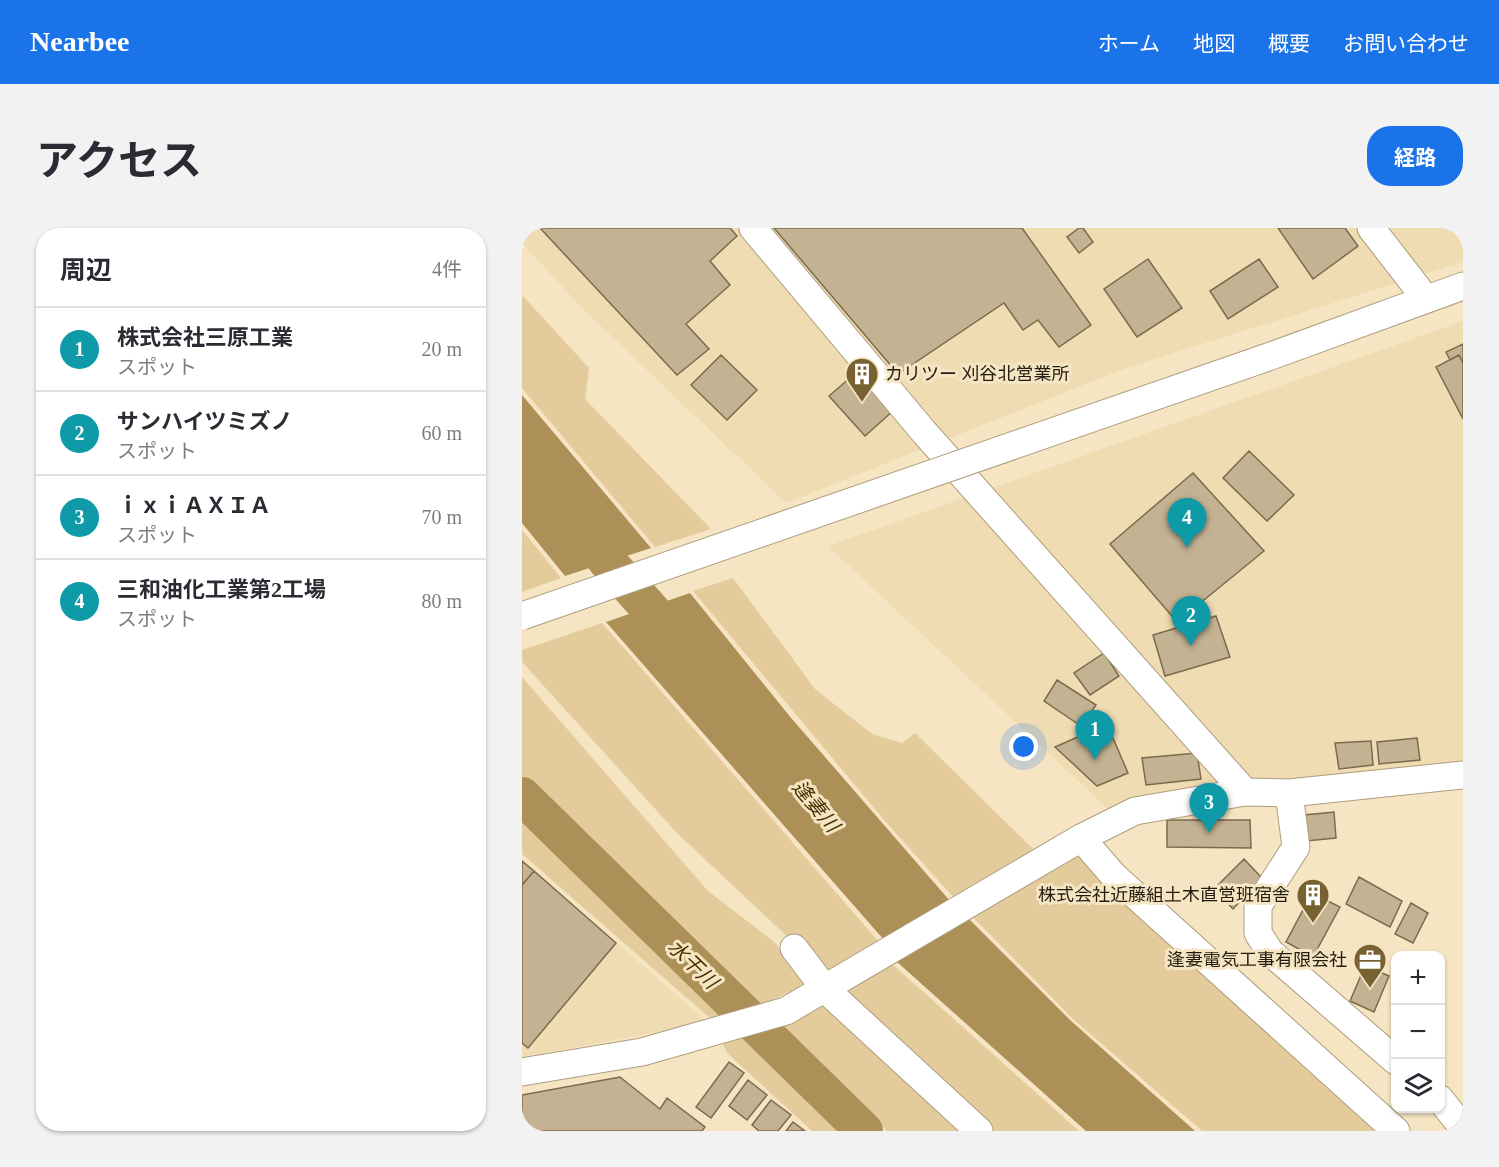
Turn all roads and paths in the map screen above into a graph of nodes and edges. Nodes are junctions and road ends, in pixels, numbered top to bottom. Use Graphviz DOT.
graph roads {
  1 [pos="753,228"];
  2 [pos="1371,228"];
  3 [pos="1463,286"];
  4 [pos="1426,299"];
  5 [pos="522,616"];
  6 [pos="1463,775"];
  7 [pos="1245,792"];
  8 [pos="1289,793"];
  9 [pos="1081,838"];
  10 [pos="794,948"];
  11 [pos="825,989"];
  12 [pos="1394,1059"];
  13 [pos="522,1072"];
  14 [pos="1450,1101"];
  15 [pos="1463,1128"];
  16 [pos="979,1131"];
  17 [pos="1396,1131"];
  1 -- 7 [label="street"];
  2 -- 4 [label="street"];
  3 -- 4 [label="street"];
  4 -- 5 [label="street, bridge"];
  6 -- 8 [label="street"];
  7 -- 8 [label="street"];
  7 -- 9 [label="street"];
  8 -- 12 [label="street"];
  9 -- 11 [label="street"];
  9 -- 17 [label="street"];
  10 -- 11 [label="street"];
  11 -- 13 [label="street"];
  11 -- 16 [label="street"];
  14 -- 15 [label="street"];
}
